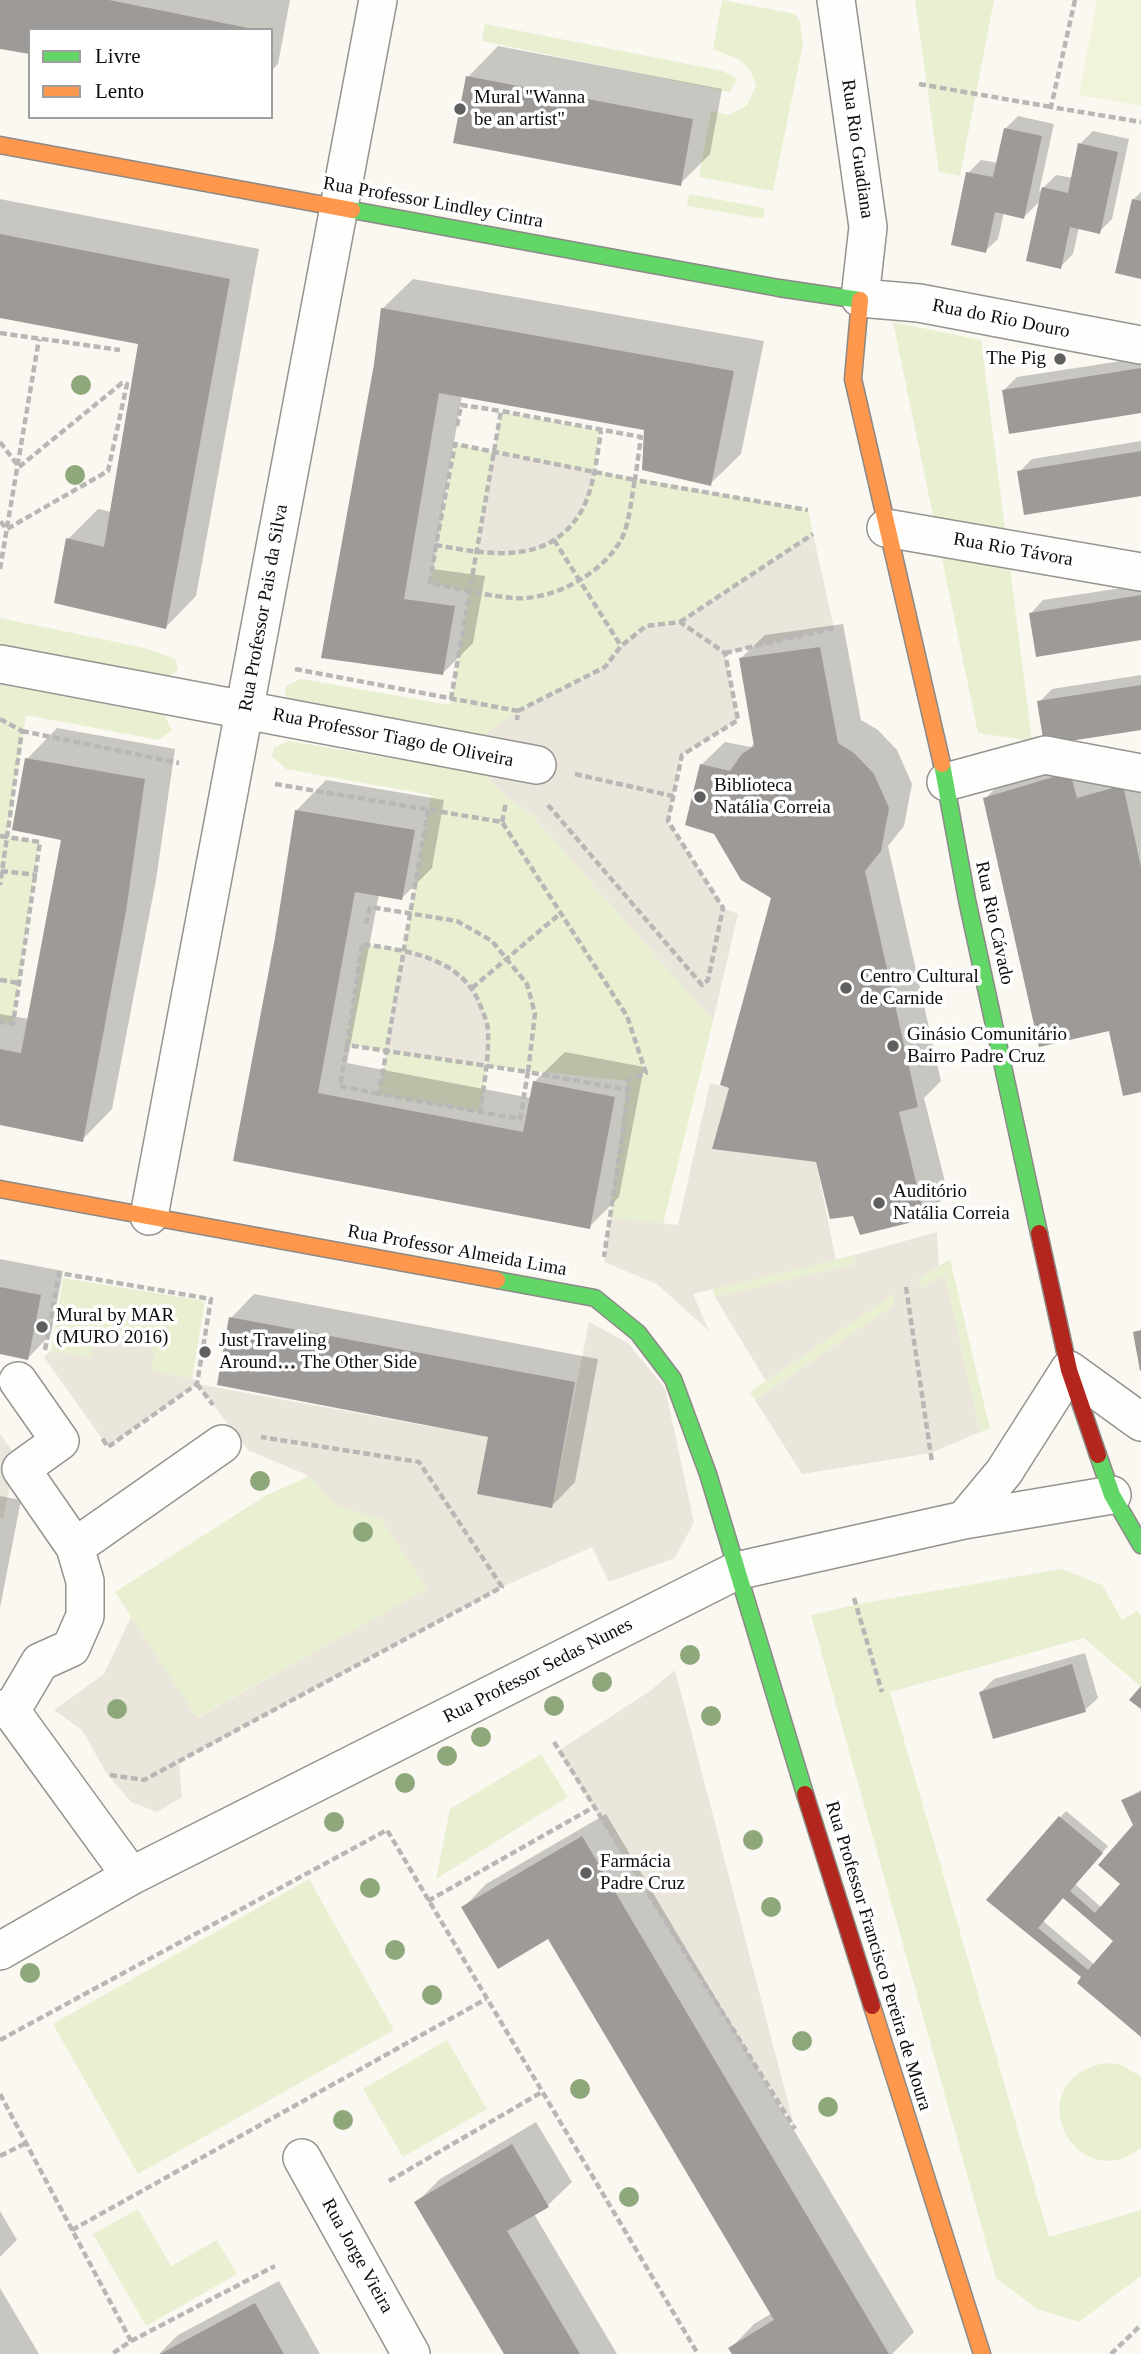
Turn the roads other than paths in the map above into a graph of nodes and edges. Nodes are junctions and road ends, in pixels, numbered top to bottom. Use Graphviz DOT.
graph roads {
  1 [pos="378,0"];
  2 [pos="836,0"];
  3 [pos="0,145"];
  4 [pos="338,207"];
  5 [pos="860,298"];
  6 [pos="1141,345"];
  7 [pos="886,528"];
  8 [pos="1141,572"];
  9 [pos="0,664"];
  10 [pos="246,710"];
  11 [pos="1141,773"];
  12 [pos="540,782"];
  13 [pos="946,782"];
  14 [pos="0,1189"];
  15 [pos="149,1216"];
  16 [pos="1069,1370"];
  17 [pos="18,1381"];
  18 [pos="1141,1422"];
  19 [pos="230,1431"];
  20 [pos="1112,1495"];
  21 [pos="964,1520"];
  22 [pos="1141,1545"];
  23 [pos="75,1547"];
  24 [pos="736,1571"];
  25 [pos="5,1710"];
  26 [pos="131,1876"];
  27 [pos="0,1951"];
  28 [pos="302,2158"];
  29 [pos="411,2354"];
  30 [pos="982,2354"];
  1 -- 4 [label="street, Rua Professor Pais da Silva"];
  2 -- 5 [label="street, Rua Rio Guadiana"];
  3 -- 4 [label="street, Rua Professor Lindley Cintra"];
  4 -- 5 [label="street, Rua Professor Lindley Cintra"];
  4 -- 10 [label="street, Rua Professor Pais da Silva"];
  5 -- 6 [label="street, Rua do Rio Douro"];
  5 -- 7 [label="street, Rua Rio Cávado"];
  7 -- 8 [label="street, Rua Rio Távora"];
  7 -- 13 [label="street, Rua Rio Cávado"];
  9 -- 10 [label="street, Rua Professor Tiago de Oliveira"];
  10 -- 12 [label="street, Rua Professor Tiago de Oliveira"];
  10 -- 15 [label="street, Rua Professor Pais da Silva"];
  11 -- 13 [label="street"];
  13 -- 16 [label="street, Rua Rio Cávado"];
  14 -- 15 [label="street, Rua Professor Almeida Lima"];
  15 -- 24 [label="street, Rua Professor Almeida Lima"];
  16 -- 18 [label="street"];
  16 -- 20 [label="street, Rua Rio Cávado"];
  16 -- 21 [label="street"];
  17 -- 23 [label="street"];
  19 -- 23 [label="street"];
  20 -- 21 [label="street, Rua Professor Sedas Nunes"];
  20 -- 22 [label="street, Rua Rio Cávado"];
  21 -- 24 [label="street, Rua Professor Sedas Nunes"];
  23 -- 25 [label="street"];
  24 -- 26 [label="street, Rua Professor Sedas Nunes"];
  24 -- 30 [label="street, Rua Professor Francisco Pereira de Moura"];
  25 -- 26 [label="street"];
  26 -- 27 [label="street, Rua Professor Sedas Nunes"];
  28 -- 29 [label="street, Rua Jorge Vieira"];
}
